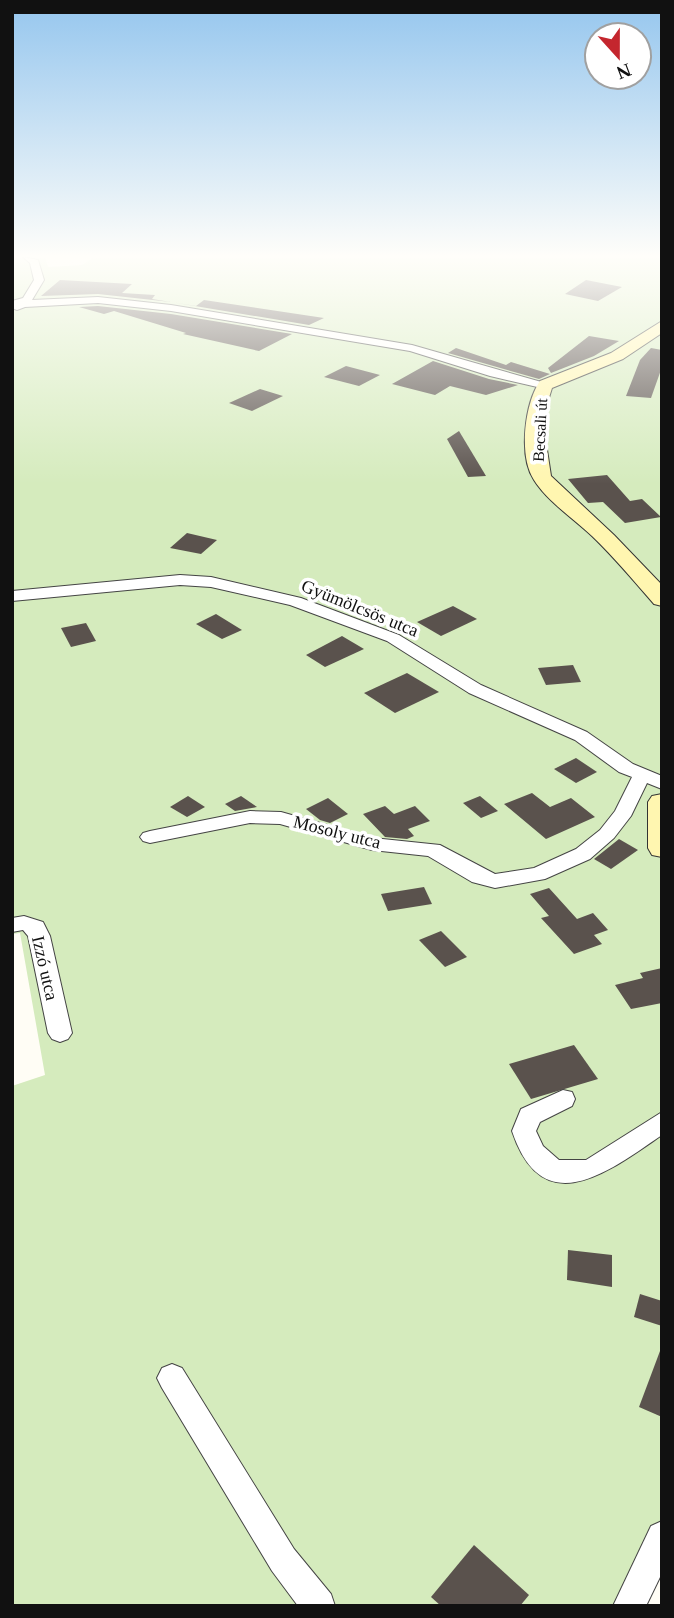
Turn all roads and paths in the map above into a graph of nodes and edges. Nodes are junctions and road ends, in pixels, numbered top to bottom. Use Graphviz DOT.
graph roads {
  1 [pos="320,333"];
  2 [pos="652,333"];
  3 [pos="546,385"];
  4 [pos="12,596"];
  5 [pos="662,599"];
  6 [pos="642,777"];
  7 [pos="662,783"];
  8 [pos="662,802"];
  9 [pos="150,837"];
  10 [pos="662,848"];
  11 [pos="12,925"];
  12 [pos="60,1033"];
  13 [pos="564,1099"];
  14 [pos="662,1122"];
  15 [pos="172,1378"];
  16 [pos="662,1537"];
  17 [pos="320,1606"];
  18 [pos="629,1606"];
  1 -- 3 [label="street"];
  2 -- 3 [label="main road, Becsali út"];
  3 -- 5 [label="main road, Becsali út"];
  4 -- 6 [label="street, Gyümölcsös utca"];
  6 -- 7 [label="street, Gyümölcsös utca"];
  6 -- 9 [label="street, Mosoly utca"];
  8 -- 10 [label="main road"];
  11 -- 12 [label="street, Izzó utca"];
  13 -- 14 [label="street"];
  15 -- 17 [label="street"];
  16 -- 18 [label="street"];
}
